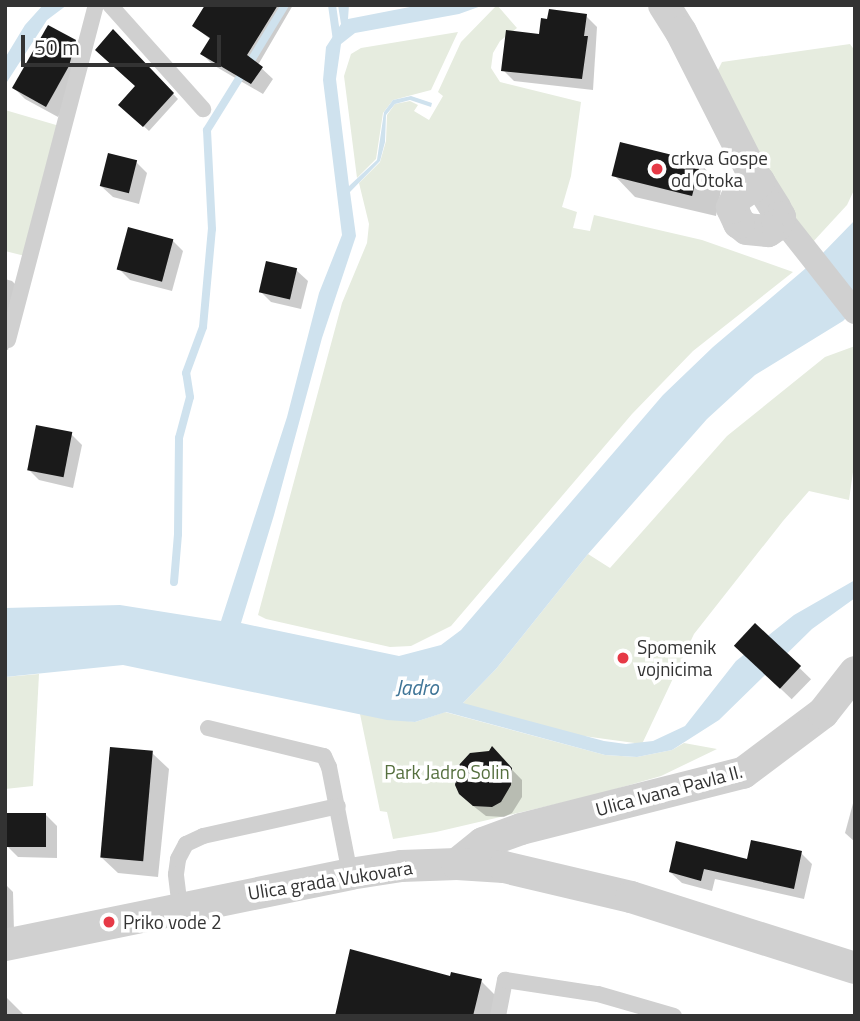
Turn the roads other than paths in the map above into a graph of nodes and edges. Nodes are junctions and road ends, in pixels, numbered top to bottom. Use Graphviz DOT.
graph roads {
  1 [pos="96,5"];
  2 [pos="110,5"];
  3 [pos="664,5"];
  4 [pos="203,109"];
  5 [pos="780,217"];
  6 [pos="855,312"];
  7 [pos="8,340"];
  8 [pos="855,672"];
  9 [pos="208,728"];
  10 [pos="338,806"];
  11 [pos="457,864"];
  12 [pos="350,874"];
  13 [pos="180,908"];
  14 [pos="5,946"];
  15 [pos="855,968"];
  16 [pos="498,1016"];
  17 [pos="674,1016"];
  1 -- 7 [label="lane"];
  2 -- 4 [label="lane"];
  3 -- 5 [label="street"];
  5 -- 6 [label="street"];
  8 -- 11 [label="street, Ulica Ivana Pavla II."];
  9 -- 10 [label="lane"];
  10 -- 12 [label="lane"];
  10 -- 13 [label="lane"];
  11 -- 12 [label="street, Ulica grada Vukovara"];
  11 -- 15 [label="street, Ulica grada Vukovara"];
  12 -- 13 [label="street, Ulica grada Vukovara"];
  13 -- 14 [label="street, Ulica grada Vukovara"];
  16 -- 17 [label="lane"];
}
